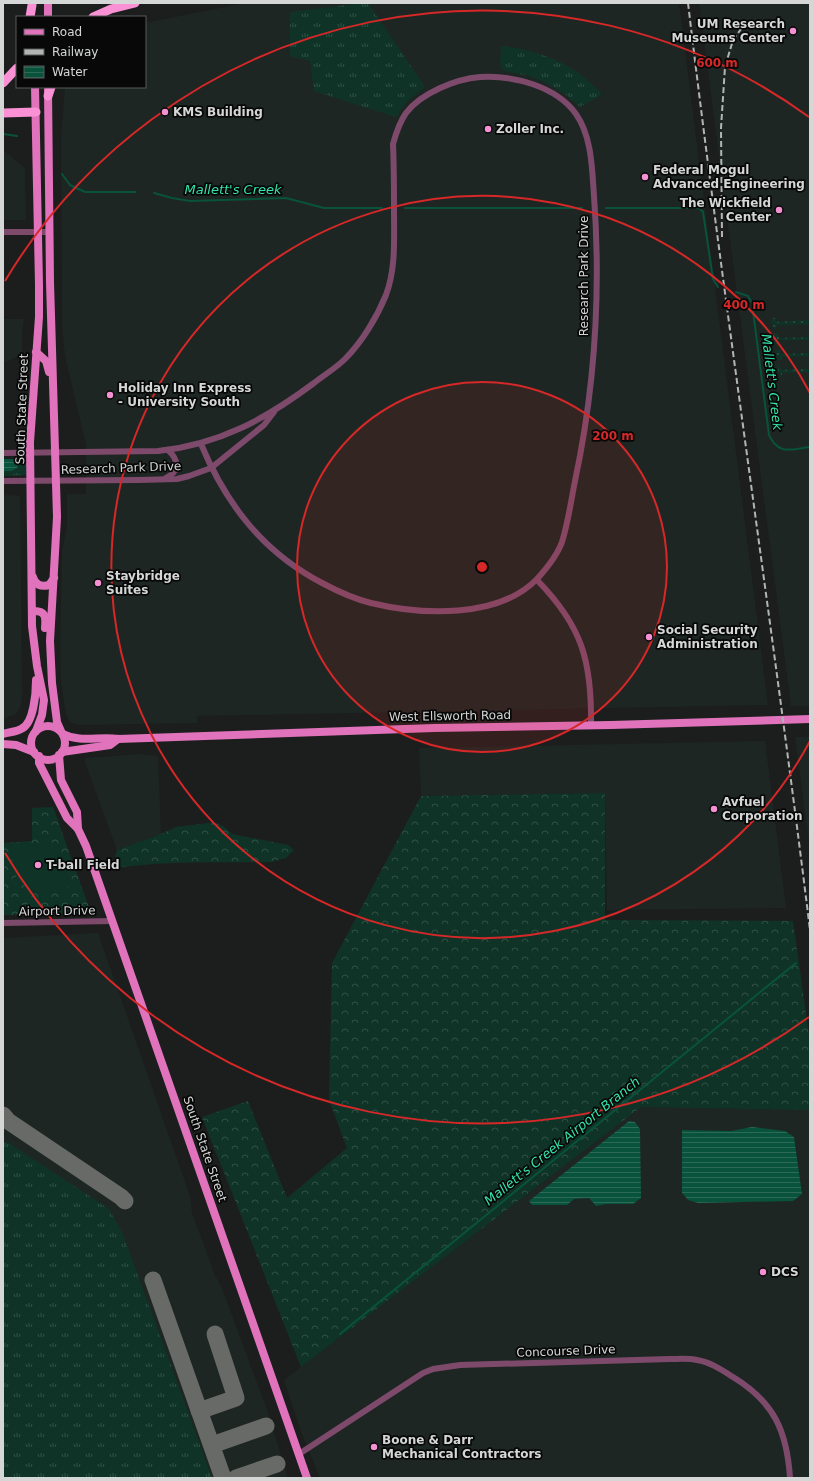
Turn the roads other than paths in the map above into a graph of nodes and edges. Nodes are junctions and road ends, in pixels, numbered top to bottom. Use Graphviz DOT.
graph roads {
  1 [pos="48,3"];
  2 [pos="136,3"];
  3 [pos="32,4"];
  4 [pos="31,16"];
  5 [pos="48,16"];
  6 [pos="95,16"];
  7 [pos="16,69"];
  8 [pos="3,83"];
  9 [pos="35,88"];
  10 [pos="49,90"];
  11 [pos="36,112"];
  12 [pos="3,113"];
  13 [pos="38,205"];
  14 [pos="49,205"];
  15 [pos="3,232"];
  16 [pos="38,232"];
  17 [pos="49,232"];
  18 [pos="36,352"];
  19 [pos="276,410"];
  20 [pos="54,421"];
  21 [pos="200,444"];
  22 [pos="168,450"];
  23 [pos="56,452"];
  24 [pos="3,453"];
  25 [pos="30,453"];
  26 [pos="210,468"];
  27 [pos="163,479"];
  28 [pos="3,481"];
  29 [pos="31,481"];
  30 [pos="56,481"];
  31 [pos="32,572"];
  32 [pos="54,578"];
  33 [pos="537,580"];
  34 [pos="32,611"];
  35 [pos="34,643"];
  36 [pos="50,653"];
  37 [pos="36,661"];
  38 [pos="52,678"];
  39 [pos="810,719"];
  40 [pos="591,725"];
  41 [pos="35,732"];
  42 [pos="62,733"];
  43 [pos="3,734"];
  44 [pos="118,739"];
  45 [pos="3,744"];
  46 [pos="36,754"];
  47 [pos="61,754"];
  48 [pos="78,830"];
  49 [pos="112,921"];
  50 [pos="3,924"];
  51 [pos="299,1454"];
  52 [pos="307,1478"];
  53 [pos="790,1478"];
  1 -- 5 [label="main road"];
  2 -- 6 [label="highway"];
  3 -- 4 [label="highway"];
  7 -- 8 [label="highway"];
  9 -- 11 [label="main road, South State Street"];
  10 -- 11 [label="main road"];
  10 -- 14 [label="main road"];
  11 -- 12 [label="highway"];
  11 -- 13 [label="main road, South State Street"];
  13 -- 14 [label="street"];
  13 -- 16 [label="main road, South State Street"];
  14 -- 17 [label="main road"];
  15 -- 16 [label="street"];
  16 -- 17 [label="street"];
  16 -- 18 [label="main road, South State Street"];
  17 -- 20 [label="main road"];
  18 -- 20 [label="main road"];
  18 -- 25 [label="main road, South State Street"];
  19 -- 21 [label="street, Research Park Drive"];
  19 -- 26 [label="street, Research Park Drive"];
  19 -- 33 [label="street, Research Park Drive"];
  20 -- 23 [label="main road"];
  21 -- 22 [label="street, Research Park Drive"];
  21 -- 26 [label="street, Research Park Drive"];
  22 -- 23 [label="street, Research Park Drive"];
  22 -- 27 [label="street"];
  23 -- 25 [label="street, Research Park Drive"];
  23 -- 30 [label="main road"];
  24 -- 25 [label="street, Research Park Drive"];
  25 -- 29 [label="main road, South State Street"];
  26 -- 27 [label="street, Research Park Drive"];
  26 -- 33 [label="street, Research Park Drive"];
  27 -- 30 [label="street, Research Park Drive"];
  28 -- 29 [label="street, Research Park Drive"];
  29 -- 30 [label="street, Research Park Drive"];
  29 -- 31 [label="main road, South State Street"];
  30 -- 32 [label="main road"];
  31 -- 32 [label="main road"];
  31 -- 34 [label="main road, South State Street"];
  32 -- 36 [label="main road"];
  33 -- 40 [label="street"];
  34 -- 35 [label="main road, South State Street"];
  34 -- 36 [label="main road"];
  35 -- 37 [label="main road, South State Street"];
  35 -- 38 [label="main road"];
  36 -- 38 [label="main road"];
  37 -- 41 [label="main road, South State Street"];
  37 -- 43 [label="main road"];
  38 -- 42 [label="main road"];
  39 -- 40 [label="main road, West Ellsworth Road"];
  40 -- 44 [label="main road, West Ellsworth Road"];
  41 -- 42 [label="main road"];
  41 -- 43 [label="main road"];
  41 -- 46 [label="main road"];
  42 -- 44 [label="main road, West Ellsworth Road"];
  42 -- 47 [label="main road"];
  44 -- 47 [label="main road, West Ellsworth Road"];
  45 -- 46 [label="main road"];
  46 -- 47 [label="main road"];
  46 -- 48 [label="main road, South State Street"];
  47 -- 48 [label="main road, South State Street"];
  48 -- 49 [label="main road, South State Street"];
  49 -- 50 [label="street, Airport Drive"];
  49 -- 51 [label="main road, South State Street"];
  51 -- 52 [label="main road, South State Street"];
  51 -- 53 [label="street, Concourse Drive"];
}
